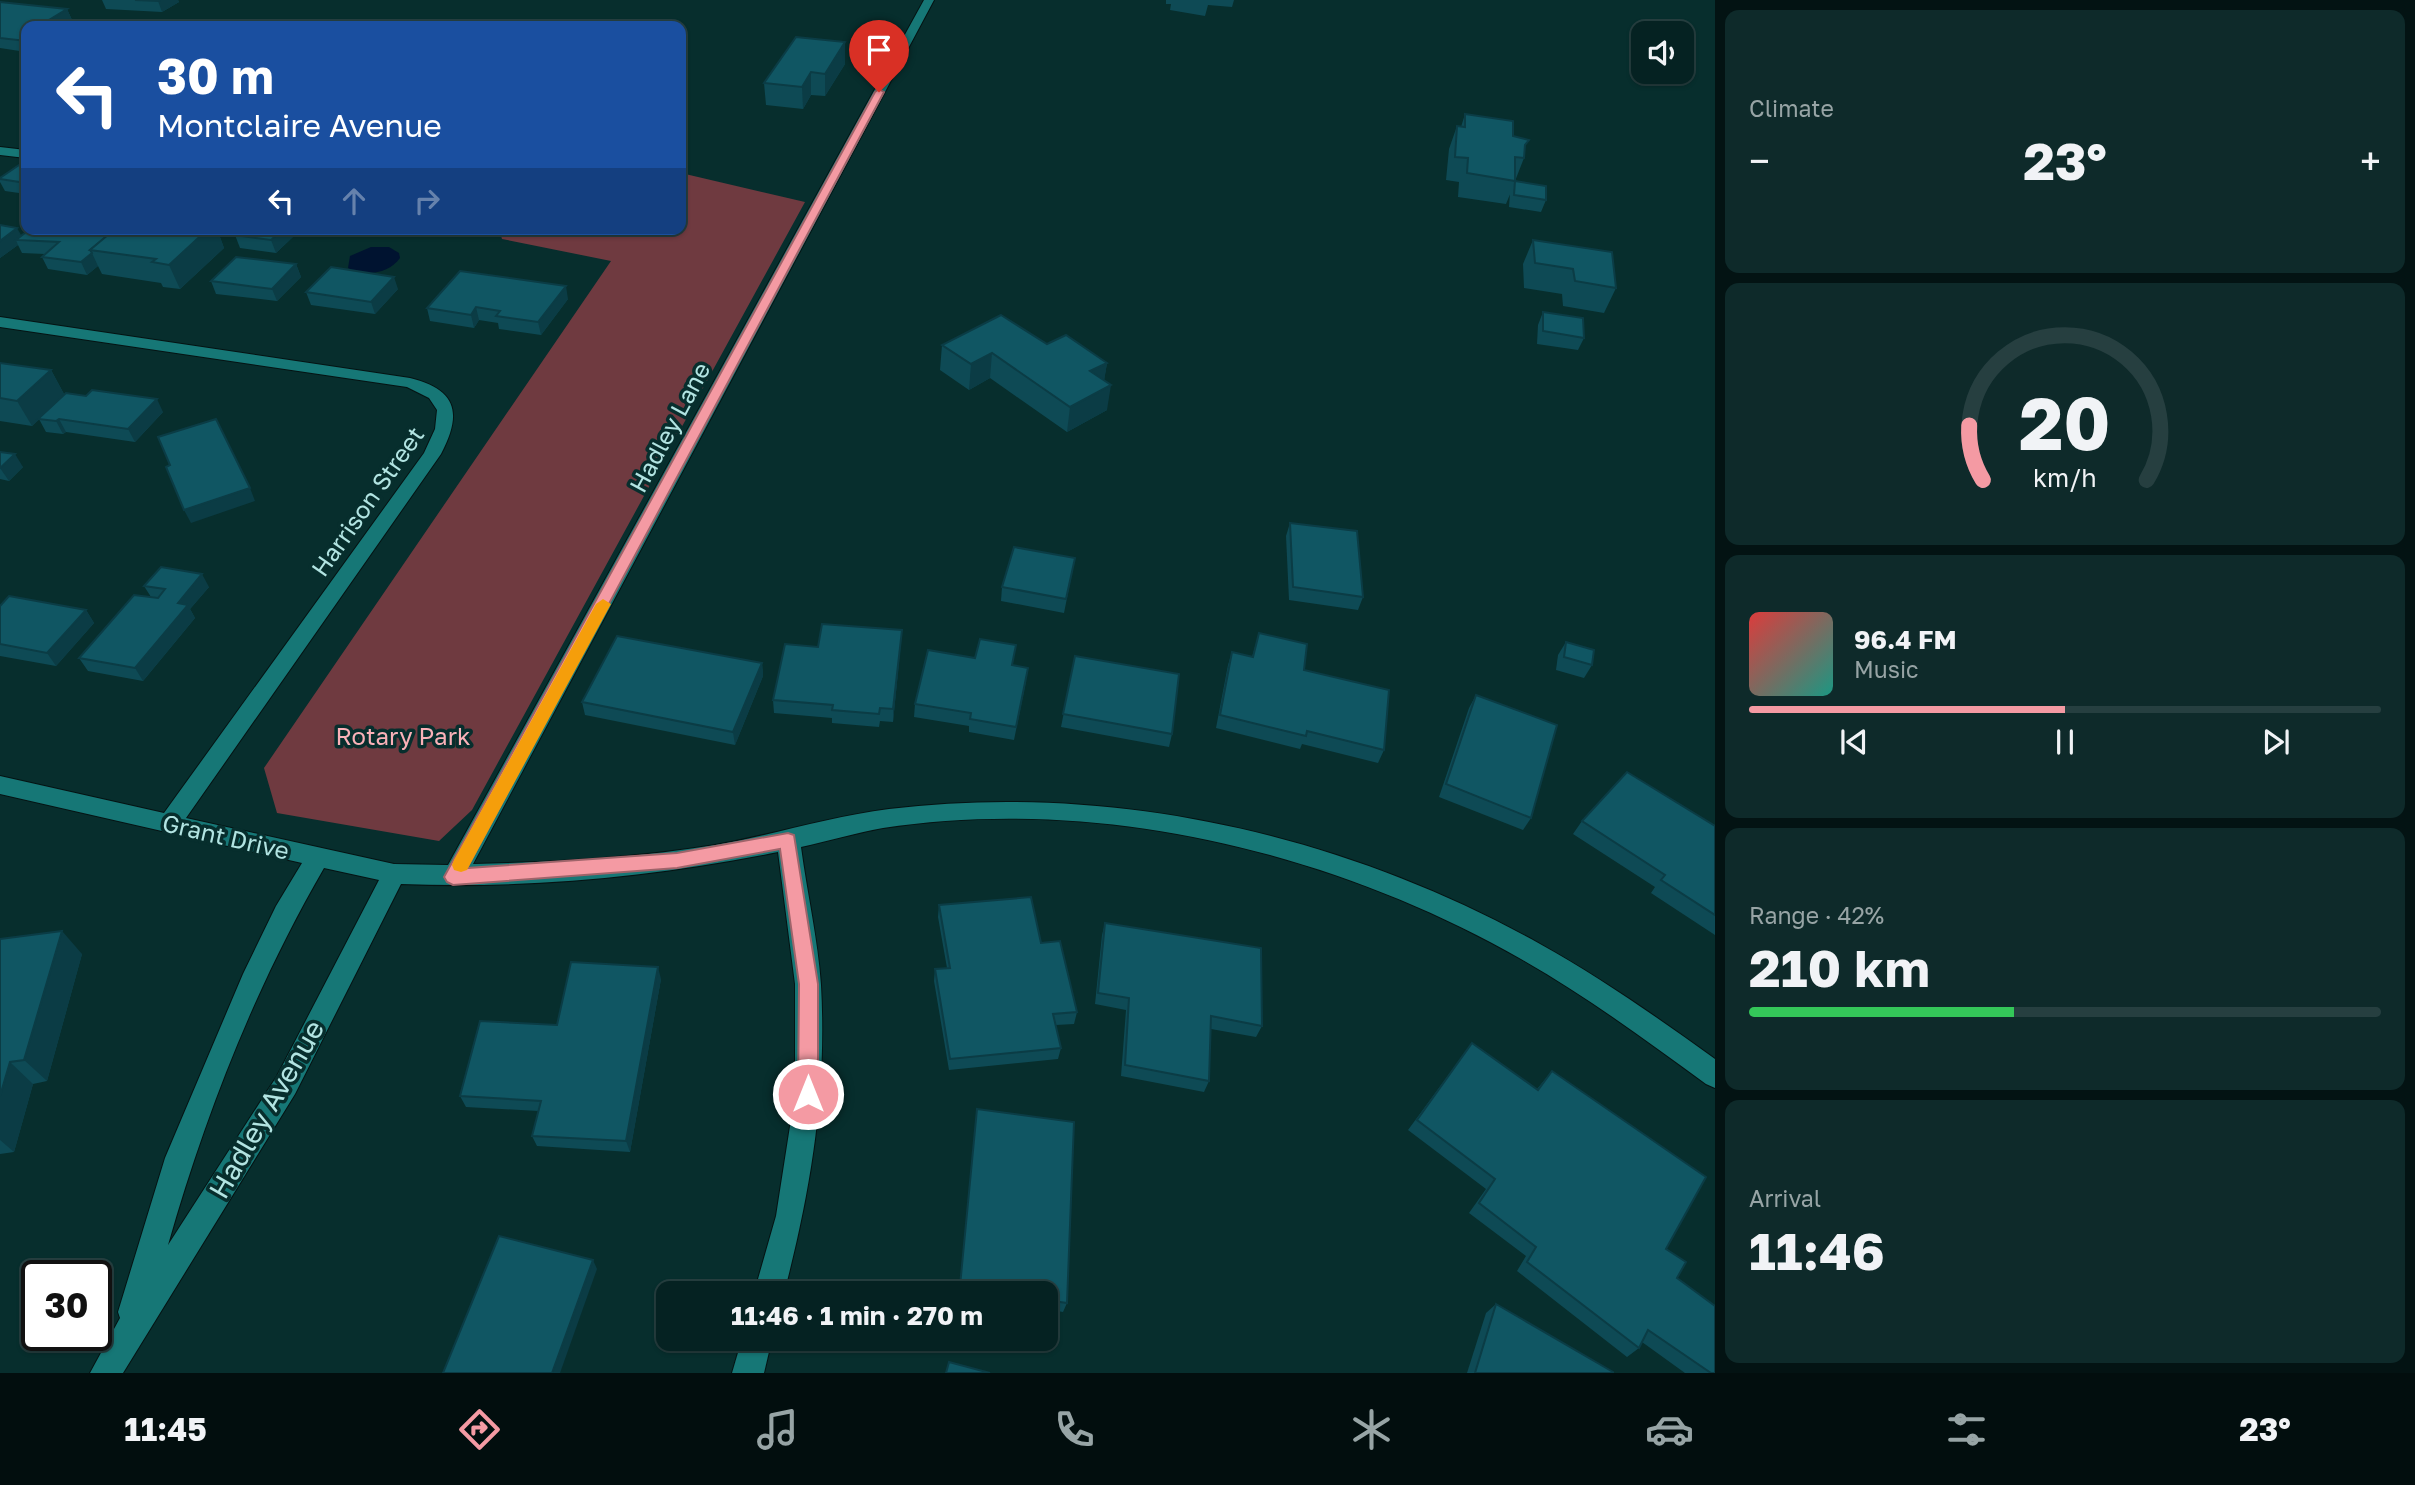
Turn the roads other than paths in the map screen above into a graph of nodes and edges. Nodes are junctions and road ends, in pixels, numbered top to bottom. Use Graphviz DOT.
graph roads {
  1 [pos="929,0"];
  2 [pos="0,151"];
  3 [pos="21,153"];
  4 [pos="0,322"];
  5 [pos="0,785"];
  6 [pos="170,822"];
  7 [pos="788,840"];
  8 [pos="318,857"];
  9 [pos="394,874"];
  10 [pos="453,877"];
  11 [pos="1715,1075"];
  12 [pos="772,1281"];
  13 [pos="126,1337"];
  14 [pos="754,1351"];
  15 [pos="106,1373"];
  16 [pos="748,1373"];
  1 -- 10 [label="street, Hadley Lane"];
  2 -- 3 [label="street"];
  4 -- 6 [label="street, Harrison Street"];
  5 -- 6 [label="street, Grant Drive"];
  6 -- 8 [label="street, Grant Drive"];
  7 -- 10 [label="street, Grant Drive"];
  7 -- 11 [label="street, Grant Drive"];
  7 -- 12 [label="street"];
  8 -- 9 [label="street, Grant Drive"];
  8 -- 13 [label="street, Hadley Avenue"];
  9 -- 10 [label="street, Grant Drive"];
  9 -- 13 [label="street, Hadley Avenue"];
  13 -- 15 [label="street, Hadley Avenue"];
  14 -- 16 [label="street"];
}
